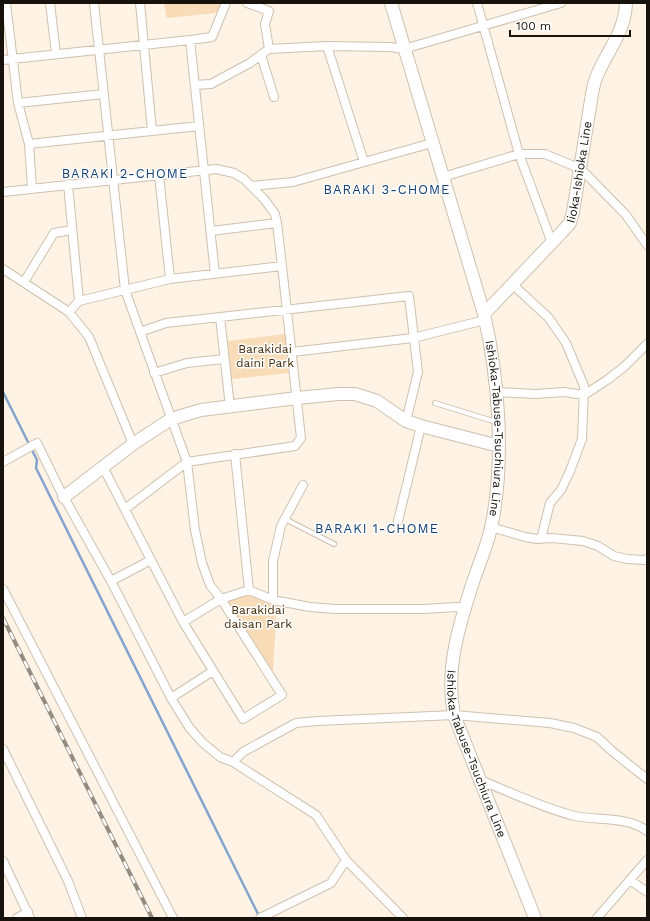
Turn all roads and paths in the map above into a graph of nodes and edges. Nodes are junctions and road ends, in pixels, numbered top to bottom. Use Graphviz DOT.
graph roads {
  1 [pos="6,3"];
  2 [pos="50,3"];
  3 [pos="94,3"];
  4 [pos="140,3"];
  5 [pos="226,3"];
  6 [pos="247,3"];
  7 [pos="272,3"];
  8 [pos="391,3"];
  9 [pos="477,3"];
  10 [pos="561,3"];
  11 [pos="626,3"];
  12 [pos="269,11"];
  13 [pos="484,27"];
  14 [pos="190,40"];
  15 [pos="144,45"];
  16 [pos="327,46"];
  17 [pos="268,49"];
  18 [pos="404,49"];
  19 [pos="99,50"];
  20 [pos="56,54"];
  21 [pos="261,55"];
  22 [pos="7,59"];
  23 [pos="195,85"];
  24 [pos="104,94"];
  25 [pos="274,97"];
  26 [pos="18,103"];
  27 [pos="200,126"];
  28 [pos="152,131"];
  29 [pos="108,136"];
  30 [pos="432,143"];
  31 [pos="29,144"];
  32 [pos="519,154"];
  33 [pos="364,162"];
  34 [pos="581,169"];
  35 [pos="204,171"];
  36 [pos="159,175"];
  37 [pos="443,177"];
  38 [pos="113,180"];
  39 [pos="68,184"];
  40 [pos="252,186"];
  41 [pos="32,188"];
  42 [pos="3,192"];
  43 [pos="277,223"];
  44 [pos="72,230"];
  45 [pos="211,231"];
  46 [pos="552,243"];
  47 [pos="647,245"];
  48 [pos="282,266"];
  49 [pos="3,270"];
  50 [pos="215,274"];
  51 [pos="170,279"];
  52 [pos="24,282"];
  53 [pos="512,284"];
  54 [pos="125,290"];
  55 [pos="79,300"];
  56 [pos="287,309"];
  57 [pos="69,312"];
  58 [pos="220,317"];
  59 [pos="485,317"];
  60 [pos="140,332"];
  61 [pos="414,338"];
  62 [pos="647,344"];
  63 [pos="292,352"];
  64 [pos="224,359"];
  65 [pos="154,373"];
  66 [pos="496,392"];
  67 [pos="584,395"];
  68 [pos="297,398"];
  69 [pos="435,403"];
  70 [pos="230,407"];
  71 [pos="171,419"];
  72 [pos="406,421"];
  73 [pos="498,422"];
  74 [pos="421,426"];
  75 [pos="133,444"];
  76 [pos="499,446"];
  77 [pos="235,454"];
  78 [pos="3,462"];
  79 [pos="187,462"];
  80 [pos="103,467"];
  81 [pos="303,485"];
  82 [pos="64,497"];
  83 [pos="125,510"];
  84 [pos="285,519"];
  85 [pos="398,521"];
  86 [pos="491,527"];
  87 [pos="541,539"];
  88 [pos="334,544"];
  89 [pos="647,559"];
  90 [pos="151,560"];
  91 [pos="111,582"];
  92 [pos="3,589"];
  93 [pos="249,590"];
  94 [pos="221,599"];
  95 [pos="272,600"];
  96 [pos="465,608"];
  97 [pos="183,622"];
  98 [pos="213,671"];
  99 [pos="172,698"];
  100 [pos="454,715"];
  101 [pos="3,749"];
  102 [pos="233,762"];
  103 [pos="647,779"];
  104 [pos="480,780"];
  105 [pos="647,831"];
  106 [pos="346,860"];
  107 [pos="647,860"];
  108 [pos="3,861"];
  109 [pos="630,880"];
  110 [pos="647,892"];
  111 [pos="29,915"];
  112 [pos="17,918"];
  113 [pos="82,918"];
  114 [pos="173,918"];
  115 [pos="260,918"];
  116 [pos="403,918"];
  117 [pos="535,918"];
  118 [pos="596,918"];
  1 -- 22 [label="street"];
  2 -- 20 [label="street"];
  3 -- 19 [label="street"];
  4 -- 15 [label="street"];
  5 -- 14 [label="street"];
  6 -- 12 [label="street"];
  7 -- 12 [label="street"];
  8 -- 18 [label="main road, Ishioka-Tabuse-Tsuchiura Line"];
  9 -- 13 [label="street"];
  10 -- 13 [label="street"];
  11 -- 34 [label="main road, Iioka-Ishioka Line"];
  12 -- 17 [label="street"];
  13 -- 18 [label="street"];
  13 -- 32 [label="street"];
  14 -- 15 [label="street"];
  14 -- 23 [label="street"];
  15 -- 19 [label="street"];
  15 -- 28 [label="street"];
  16 -- 17 [label="street"];
  16 -- 18 [label="street"];
  16 -- 33 [label="street"];
  17 -- 21 [label="street"];
  18 -- 30 [label="main road, Ishioka-Tabuse-Tsuchiura Line"];
  19 -- 20 [label="street"];
  19 -- 24 [label="street"];
  20 -- 22 [label="street"];
  21 -- 23 [label="street"];
  21 -- 25 [label="street"];
  22 -- 26 [label="street"];
  23 -- 27 [label="street"];
  24 -- 26 [label="street"];
  24 -- 29 [label="street"];
  26 -- 31 [label="street"];
  27 -- 28 [label="street"];
  27 -- 35 [label="street"];
  28 -- 29 [label="street"];
  29 -- 31 [label="street"];
  29 -- 38 [label="street"];
  30 -- 33 [label="street"];
  30 -- 37 [label="main road, Ishioka-Tabuse-Tsuchiura Line"];
  31 -- 41 [label="street"];
  32 -- 34 [label="street"];
  32 -- 37 [label="street"];
  32 -- 46 [label="street"];
  33 -- 40 [label="street"];
  34 -- 46 [label="main road, Iioka-Ishioka Line"];
  34 -- 47 [label="street"];
  35 -- 36 [label="street"];
  35 -- 40 [label="street"];
  35 -- 45 [label="street"];
  36 -- 38 [label="street"];
  36 -- 51 [label="street"];
  37 -- 59 [label="main road, Ishioka-Tabuse-Tsuchiura Line"];
  38 -- 39 [label="street"];
  38 -- 54 [label="street"];
  39 -- 41 [label="street"];
  39 -- 44 [label="street"];
  40 -- 43 [label="street"];
  41 -- 42 [label="street"];
  43 -- 45 [label="street"];
  43 -- 48 [label="street"];
  44 -- 52 [label="street"];
  44 -- 55 [label="street"];
  45 -- 50 [label="street"];
  46 -- 53 [label="main road, Iioka-Ishioka Line"];
  48 -- 50 [label="street"];
  48 -- 56 [label="street"];
  49 -- 52 [label="street"];
  50 -- 51 [label="street"];
  51 -- 54 [label="street"];
  52 -- 57 [label="street"];
  53 -- 59 [label="main road, Iioka-Ishioka Line"];
  53 -- 67 [label="street"];
  54 -- 55 [label="street"];
  54 -- 60 [label="street"];
  55 -- 57 [label="street"];
  56 -- 58 [label="street"];
  56 -- 61 [label="street"];
  56 -- 63 [label="street"];
  57 -- 75 [label="street"];
  58 -- 60 [label="street"];
  58 -- 64 [label="street"];
  59 -- 61 [label="street"];
  59 -- 66 [label="main road, Ishioka-Tabuse-Tsuchiura Line"];
  60 -- 65 [label="street"];
  61 -- 63 [label="street"];
  61 -- 72 [label="street"];
  62 -- 67 [label="street"];
  63 -- 68 [label="street"];
  64 -- 65 [label="street"];
  64 -- 70 [label="street"];
  65 -- 71 [label="street"];
  66 -- 67 [label="street"];
  66 -- 73 [label="main road, Ishioka-Tabuse-Tsuchiura Line"];
  67 -- 87 [label="street"];
  68 -- 70 [label="main road"];
  68 -- 72 [label="main road"];
  68 -- 77 [label="street"];
  69 -- 73 [label="lane"];
  70 -- 71 [label="main road"];
  71 -- 75 [label="main road"];
  71 -- 79 [label="street"];
  72 -- 74 [label="main road"];
  73 -- 76 [label="main road, Ishioka-Tabuse-Tsuchiura Line"];
  74 -- 76 [label="main road"];
  74 -- 85 [label="street"];
  75 -- 80 [label="main road"];
  76 -- 86 [label="main road, Ishioka-Tabuse-Tsuchiura Line"];
  77 -- 79 [label="street"];
  77 -- 93 [label="street"];
  78 -- 82 [label="street"];
  79 -- 83 [label="street"];
  79 -- 94 [label="street"];
  80 -- 82 [label="main road"];
  80 -- 83 [label="street"];
  81 -- 84 [label="street"];
  82 -- 91 [label="street"];
  83 -- 90 [label="street"];
  84 -- 88 [label="lane"];
  84 -- 95 [label="street"];
  86 -- 87 [label="street"];
  86 -- 96 [label="main road, Ishioka-Tabuse-Tsuchiura Line"];
  87 -- 89 [label="street"];
  90 -- 91 [label="street"];
  90 -- 97 [label="street"];
  91 -- 99 [label="street"];
  92 -- 114 [label="street"];
  93 -- 94 [label="street"];
  93 -- 95 [label="street"];
  94 -- 97 [label="street"];
  94 -- 98 [label="street"];
  95 -- 96 [label="street"];
  96 -- 100 [label="main road, Ishioka-Tabuse-Tsuchiura Line"];
  97 -- 98 [label="street"];
  98 -- 99 [label="street"];
  99 -- 102 [label="street"];
  100 -- 102 [label="street"];
  100 -- 103 [label="street"];
  100 -- 104 [label="main road, Ishioka-Tabuse-Tsuchiura Line"];
  101 -- 113 [label="street"];
  102 -- 106 [label="street"];
  104 -- 105 [label="street"];
  104 -- 117 [label="main road, Ishioka-Tabuse-Tsuchiura Line"];
  106 -- 115 [label="street"];
  106 -- 116 [label="street"];
  107 -- 109 [label="street"];
  108 -- 111 [label="street"];
  109 -- 110 [label="street"];
  109 -- 118 [label="street"];
  111 -- 112 [label="street"];
}
